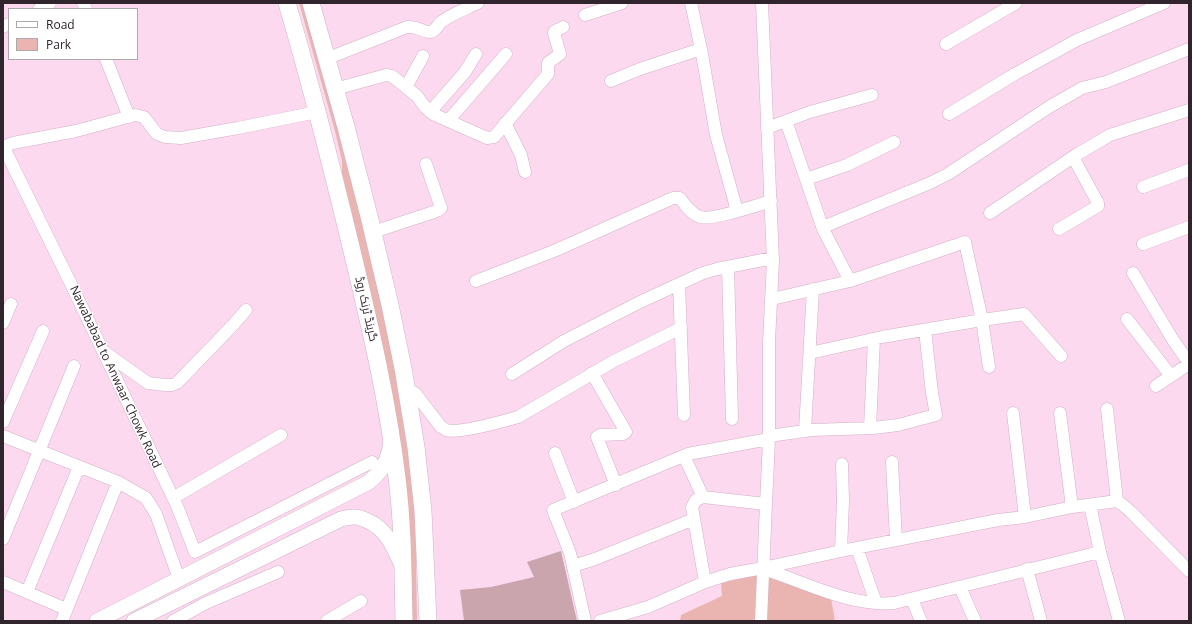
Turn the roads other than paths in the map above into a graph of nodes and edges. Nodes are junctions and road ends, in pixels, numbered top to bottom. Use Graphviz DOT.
graph roads {
  1 [pos="50,3"];
  2 [pos="287,3"];
  3 [pos="311,3"];
  4 [pos="478,3"];
  5 [pos="622,3"];
  6 [pos="692,3"];
  7 [pos="762,3"];
  8 [pos="1016,3"];
  9 [pos="1164,3"];
  10 [pos="41,8"];
  11 [pos="585,15"];
  12 [pos="563,27"];
  13 [pos="946,44"];
  14 [pos="701,49"];
  15 [pos="1189,49"];
  16 [pos="476,54"];
  17 [pos="506,54"];
  18 [pos="423,56"];
  19 [pos="326,59"];
  20 [pos="106,60"];
  21 [pos="611,81"];
  22 [pos="406,87"];
  23 [pos="335,89"];
  24 [pos="872,95"];
  25 [pos="1189,110"];
  26 [pos="317,112"];
  27 [pos="430,112"];
  28 [pos="949,114"];
  29 [pos="129,117"];
  30 [pos="448,121"];
  31 [pos="786,121"];
  32 [pos="505,123"];
  33 [pos="767,128"];
  34 [pos="894,142"];
  35 [pos="3,146"];
  36 [pos="1073,157"];
  37 [pos="426,164"];
  38 [pos="1189,170"];
  39 [pos="525,172"];
  40 [pos="806,178"];
  41 [pos="1143,187"];
  42 [pos="770,201"];
  43 [pos="737,211"];
  44 [pos="990,213"];
  45 [pos="823,227"];
  46 [pos="1189,228"];
  47 [pos="1059,229"];
  48 [pos="373,232"];
  49 [pos="1143,244"];
  50 [pos="773,258"];
  51 [pos="728,267"];
  52 [pos="1133,273"];
  53 [pos="476,281"];
  54 [pos="850,281"];
  55 [pos="679,284"];
  56 [pos="813,289"];
  57 [pos="772,299"];
  58 [pos="11,304"];
  59 [pos="246,310"];
  60 [pos="1126,319"];
  61 [pos="982,320"];
  62 [pos="3,323"];
  63 [pos="681,328"];
  64 [pos="925,330"];
  65 [pos="43,331"];
  66 [pos="874,339"];
  67 [pos="102,350"];
  68 [pos="810,353"];
  69 [pos="1061,356"];
  70 [pos="1189,364"];
  71 [pos="74,366"];
  72 [pos="990,367"];
  73 [pos="592,373"];
  74 [pos="512,374"];
  75 [pos="1171,376"];
  76 [pos="1156,386"];
  77 [pos="407,389"];
  78 [pos="1107,409"];
  79 [pos="1013,413"];
  80 [pos="1060,413"];
  81 [pos="684,415"];
  82 [pos="732,419"];
  83 [pos="3,422"];
  84 [pos="870,428"];
  85 [pos="805,430"];
  86 [pos="281,435"];
  87 [pos="3,436"];
  88 [pos="391,436"];
  89 [pos="769,437"];
  90 [pos="39,451"];
  91 [pos="555,453"];
  92 [pos="684,456"];
  93 [pos="372,462"];
  94 [pos="892,462"];
  95 [pos="842,464"];
  96 [pos="79,467"];
  97 [pos="118,482"];
  98 [pos="616,485"];
  99 [pos="703,497"];
  100 [pos="173,498"];
  101 [pos="1117,501"];
  102 [pos="574,502"];
  103 [pos="766,504"];
  104 [pos="1090,505"];
  105 [pos="1072,507"];
  106 [pos="1025,517"];
  107 [pos="694,519"];
  108 [pos="3,539"];
  109 [pos="896,540"];
  110 [pos="857,548"];
  111 [pos="841,551"];
  112 [pos="1100,552"];
  113 [pos="573,566"];
  114 [pos="403,568"];
  115 [pos="763,568"];
  116 [pos="1027,569"];
  117 [pos="1189,571"];
  118 [pos="278,572"];
  119 [pos="179,579"];
  120 [pos="3,582"];
  121 [pos="705,582"];
  122 [pos="960,586"];
  123 [pos="27,592"];
  124 [pos="912,599"];
  125 [pos="362,601"];
  126 [pos="876,603"];
  127 [pos="131,604"];
  128 [pos="66,609"];
  129 [pos="138,619"];
  130 [pos="62,621"];
  131 [pos="97,621"];
  132 [pos="173,621"];
  133 [pos="327,621"];
  134 [pos="404,621"];
  135 [pos="428,621"];
  136 [pos="585,621"];
  137 [pos="600,621"];
  138 [pos="761,621"];
  139 [pos="921,621"];
  140 [pos="975,621"];
  141 [pos="1042,621"];
  142 [pos="1119,621"];
  1 -- 10 [label="street"];
  2 -- 26 [label="highway, گرینڈ ٹرنک روڈ"];
  3 -- 19 [label="highway, گرینڈ ٹرنک روڈ"];
  4 -- 19 [label="street"];
  5 -- 11 [label="street"];
  6 -- 14 [label="street"];
  7 -- 33 [label="street"];
  8 -- 13 [label="street"];
  9 -- 28 [label="street"];
  12 -- 32 [label="street"];
  14 -- 21 [label="street"];
  14 -- 43 [label="street"];
  15 -- 45 [label="street"];
  16 -- 27 [label="street"];
  17 -- 30 [label="street"];
  18 -- 22 [label="street"];
  19 -- 23 [label="highway, گرینڈ ٹرنک روڈ"];
  20 -- 29 [label="street"];
  22 -- 23 [label="street"];
  22 -- 27 [label="street"];
  23 -- 48 [label="highway, گرینڈ ٹرنک روڈ"];
  24 -- 31 [label="street"];
  25 -- 36 [label="street"];
  26 -- 29 [label="street"];
  26 -- 88 [label="highway, گرینڈ ٹرنک روڈ"];
  27 -- 30 [label="street"];
  29 -- 35 [label="street"];
  30 -- 32 [label="street"];
  31 -- 33 [label="street"];
  31 -- 40 [label="street"];
  32 -- 39 [label="street"];
  33 -- 42 [label="street"];
  34 -- 40 [label="street"];
  35 -- 67 [label="street, Nawababad to Anwaar Chowk Road"];
  36 -- 44 [label="street"];
  36 -- 47 [label="street"];
  37 -- 48 [label="street"];
  38 -- 41 [label="street"];
  40 -- 45 [label="street"];
  42 -- 43 [label="street"];
  42 -- 50 [label="street"];
  43 -- 53 [label="street"];
  45 -- 54 [label="street"];
  46 -- 49 [label="street"];
  48 -- 77 [label="highway, گرینڈ ٹرنک روڈ"];
  50 -- 51 [label="street"];
  50 -- 57 [label="street"];
  51 -- 55 [label="street"];
  51 -- 82 [label="street"];
  52 -- 70 [label="street"];
  54 -- 56 [label="street"];
  54 -- 61 [label="street"];
  55 -- 63 [label="street"];
  55 -- 74 [label="street"];
  56 -- 57 [label="street"];
  56 -- 68 [label="street"];
  57 -- 89 [label="street"];
  58 -- 62 [label="street"];
  59 -- 67 [label="street"];
  60 -- 75 [label="street"];
  61 -- 64 [label="street"];
  61 -- 69 [label="street"];
  61 -- 72 [label="street"];
  63 -- 73 [label="street"];
  63 -- 81 [label="street"];
  64 -- 66 [label="street"];
  64 -- 84 [label="street"];
  65 -- 83 [label="street"];
  66 -- 68 [label="street"];
  66 -- 84 [label="street"];
  67 -- 100 [label="street, Nawababad to Anwaar Chowk Road"];
  68 -- 85 [label="street"];
  70 -- 75 [label="street"];
  71 -- 90 [label="street"];
  73 -- 77 [label="street"];
  73 -- 98 [label="street"];
  75 -- 76 [label="street"];
  77 -- 135 [label="highway, گرینڈ ٹرنک روڈ"];
  78 -- 101 [label="street"];
  79 -- 106 [label="street"];
  80 -- 105 [label="street"];
  84 -- 85 [label="street"];
  85 -- 89 [label="street"];
  86 -- 100 [label="street"];
  87 -- 90 [label="street"];
  88 -- 114 [label="highway, گرینڈ ٹرنک روڈ"];
  88 -- 119 [label="main road"];
  89 -- 92 [label="street"];
  89 -- 103 [label="street"];
  90 -- 96 [label="street"];
  90 -- 108 [label="street"];
  91 -- 102 [label="street"];
  92 -- 98 [label="street"];
  92 -- 99 [label="street"];
  93 -- 100 [label="street, Nawababad to Anwaar Chowk Road"];
  94 -- 109 [label="street"];
  95 -- 111 [label="street"];
  96 -- 97 [label="street"];
  96 -- 123 [label="street"];
  97 -- 119 [label="street"];
  97 -- 128 [label="street"];
  98 -- 102 [label="street"];
  99 -- 103 [label="street"];
  99 -- 107 [label="street"];
  101 -- 104 [label="street"];
  101 -- 117 [label="street"];
  102 -- 113 [label="street"];
  103 -- 115 [label="street"];
  104 -- 105 [label="street"];
  104 -- 112 [label="street"];
  105 -- 106 [label="street"];
  106 -- 109 [label="street"];
  107 -- 113 [label="street"];
  107 -- 121 [label="street"];
  109 -- 110 [label="street"];
  110 -- 111 [label="street"];
  110 -- 126 [label="street"];
  111 -- 115 [label="street"];
  112 -- 116 [label="street"];
  112 -- 142 [label="street"];
  113 -- 136 [label="street"];
  114 -- 129 [label="main road"];
  114 -- 134 [label="highway, گرینڈ ٹرنک روڈ"];
  115 -- 121 [label="street"];
  115 -- 126 [label="street"];
  115 -- 138 [label="street"];
  116 -- 122 [label="street"];
  116 -- 141 [label="street"];
  118 -- 132 [label="street"];
  119 -- 127 [label="main road"];
  120 -- 123 [label="street"];
  121 -- 137 [label="street"];
  122 -- 124 [label="street"];
  122 -- 140 [label="street"];
  123 -- 128 [label="street"];
  124 -- 126 [label="street"];
  124 -- 139 [label="street"];
  125 -- 133 [label="street"];
  127 -- 129 [label="main road"];
  127 -- 131 [label="main road"];
  128 -- 130 [label="street"];
}
